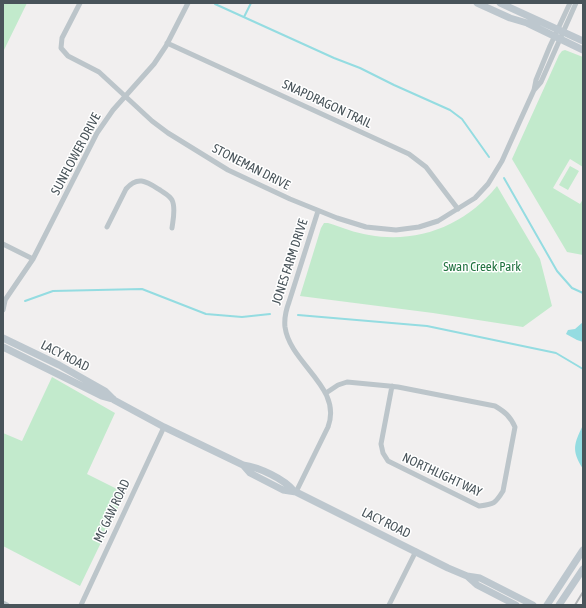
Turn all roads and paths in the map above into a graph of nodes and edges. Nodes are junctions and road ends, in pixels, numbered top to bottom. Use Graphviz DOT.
graph roads {
  1 [pos="80,3"];
  2 [pos="188,3"];
  3 [pos="477,3"];
  4 [pos="500,3"];
  5 [pos="570,3"];
  6 [pos="576,3"];
  7 [pos="560,31"];
  8 [pos="557,38"];
  9 [pos="583,41"];
  10 [pos="167,43"];
  11 [pos="583,50"];
  12 [pos="125,95"];
  13 [pos="458,209"];
  14 [pos="318,211"];
  15 [pos="108,227"];
  16 [pos="172,228"];
  17 [pos="3,244"];
  18 [pos="33,260"];
  19 [pos="4,302"];
  20 [pos="3,310"];
  21 [pos="3,338"];
  22 [pos="3,347"];
  23 [pos="392,386"];
  24 [pos="326,393"];
  25 [pos="114,400"];
  26 [pos="164,427"];
  27 [pos="295,491"];
  28 [pos="583,550"];
  29 [pos="416,551"];
  30 [pos="583,569"];
  31 [pos="467,576"];
  32 [pos="3,603"];
  33 [pos="6,605"];
  34 [pos="81,605"];
  35 [pos="389,605"];
  36 [pos="516,605"];
  37 [pos="533,605"];
  38 [pos="547,605"];
  39 [pos="559,605"];
  1 -- 12 [label="street, STONEMAN DRIVE"];
  2 -- 10 [label="street, SUNFLOWER DRIVE"];
  3 -- 8 [label="main road"];
  4 -- 7 [label="main road"];
  5 -- 7 [label="street"];
  6 -- 7 [label="street"];
  7 -- 8 [label="street, STONEMAN DRIVE"];
  7 -- 9 [label="main road"];
  8 -- 11 [label="main road"];
  8 -- 13 [label="street, STONEMAN DRIVE"];
  10 -- 12 [label="street, SUNFLOWER DRIVE"];
  10 -- 13 [label="street, SNAPDRAGON TRAIL"];
  12 -- 14 [label="street, STONEMAN DRIVE"];
  12 -- 18 [label="street, SUNFLOWER DRIVE"];
  13 -- 14 [label="street, STONEMAN DRIVE"];
  14 -- 24 [label="street, JONES FARM DRIVE"];
  15 -- 16 [label="street"];
  17 -- 18 [label="street"];
  18 -- 19 [label="street, SUNFLOWER DRIVE"];
  19 -- 20 [label="street, SUNFLOWER DRIVE"];
  21 -- 25 [label="main road, LACY ROAD"];
  22 -- 25 [label="main road, LACY ROAD"];
  23 -- 23 [label="street, NORTHLIGHT WAY"];
  23 -- 24 [label="street, NORTHLIGHT WAY"];
  24 -- 27 [label="street, JONES FARM DRIVE"];
  25 -- 26 [label="main road, LACY ROAD"];
  26 -- 27 [label="main road, LACY ROAD"];
  26 -- 34 [label="street, MC GAW ROAD"];
  27 -- 29 [label="main road, LACY ROAD"];
  28 -- 38 [label="main road"];
  29 -- 31 [label="main road, LACY ROAD"];
  29 -- 35 [label="street"];
  30 -- 39 [label="main road"];
  31 -- 36 [label="main road, LACY ROAD"];
  31 -- 37 [label="main road, LACY ROAD"];
  32 -- 33 [label="street"];
}
